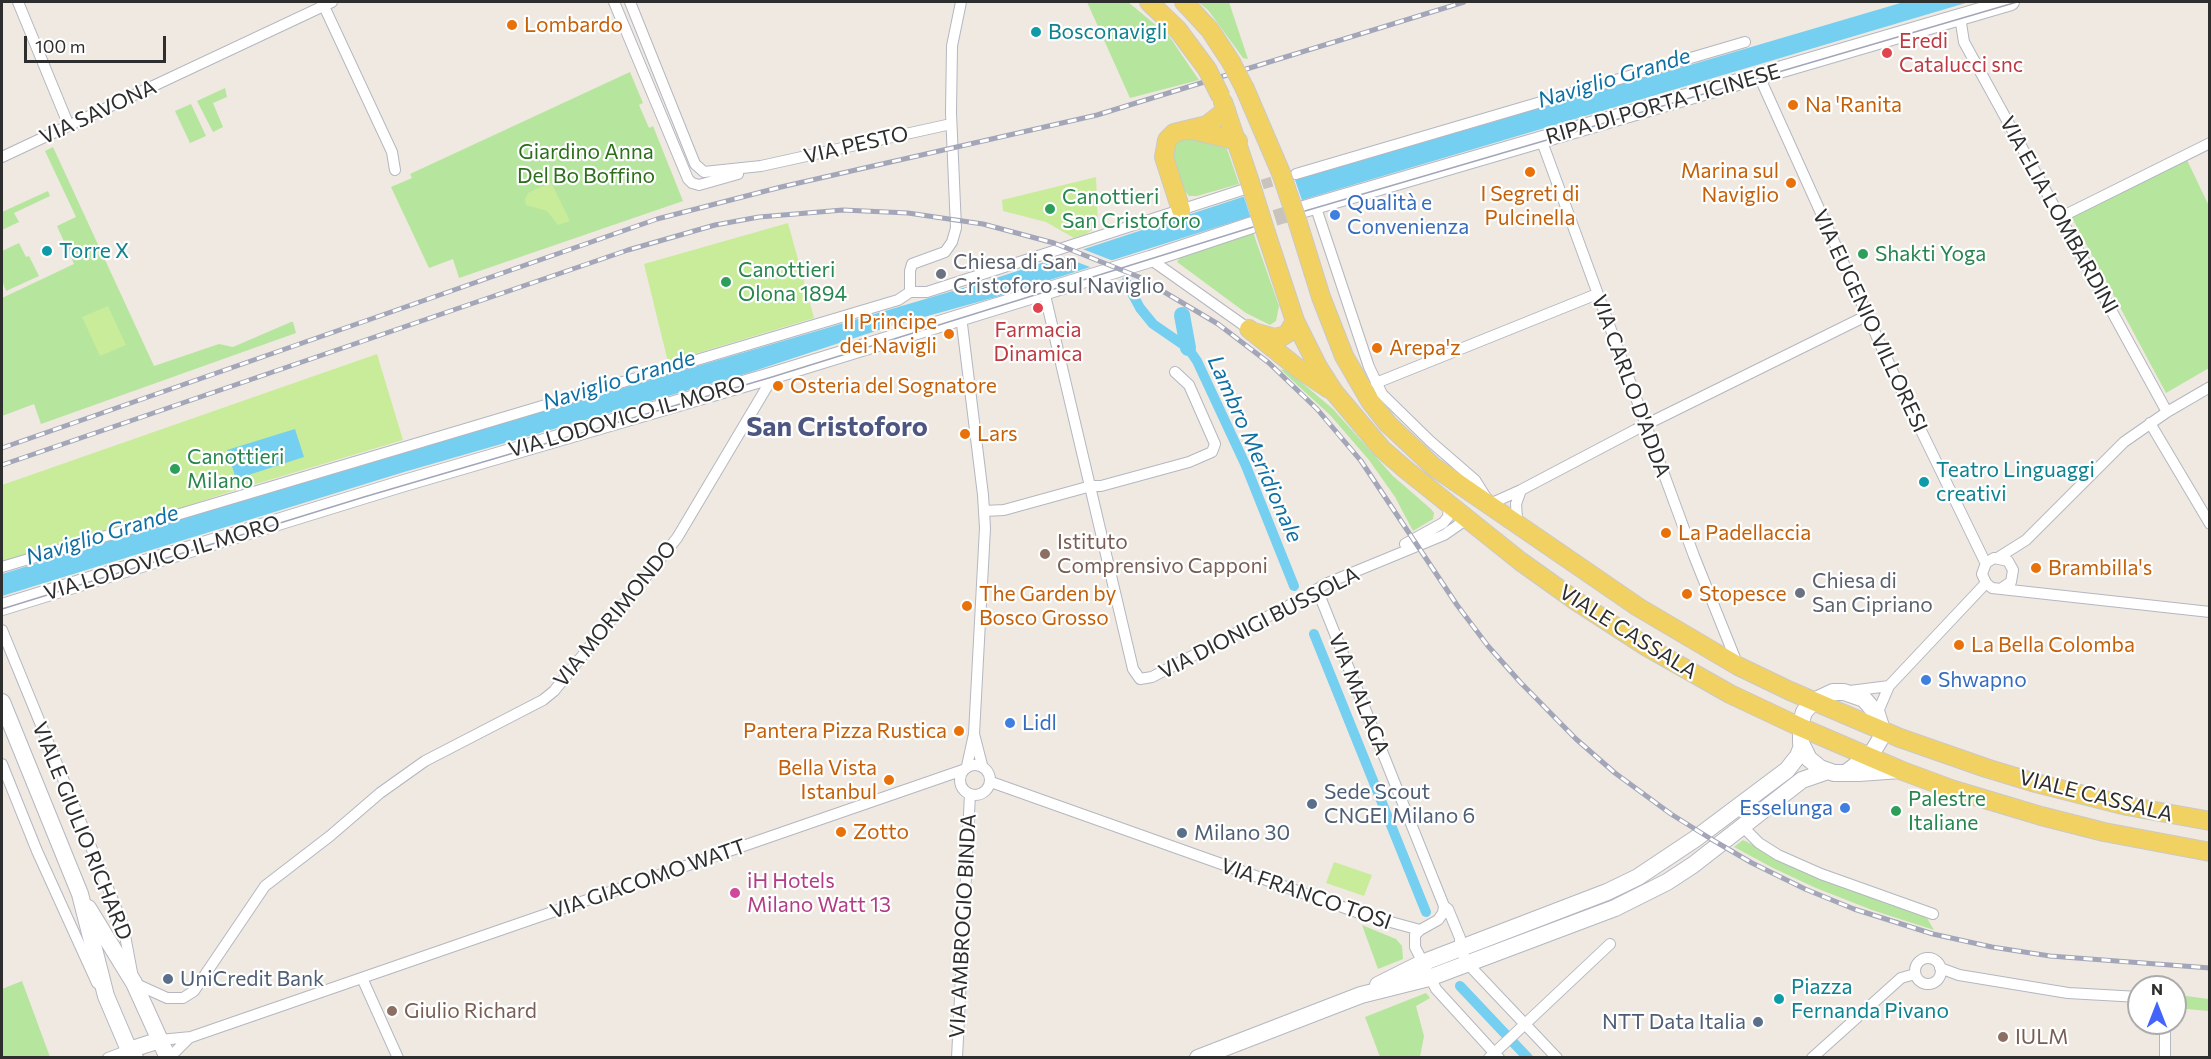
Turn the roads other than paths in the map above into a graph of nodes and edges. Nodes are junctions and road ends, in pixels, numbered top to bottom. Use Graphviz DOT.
graph roads {
  1 [pos="18,2"];
  2 [pos="614,2"];
  3 [pos="630,2"];
  4 [pos="961,2"];
  5 [pos="1149,2"];
  6 [pos="1184,2"];
  7 [pos="2011,2"];
  8 [pos="326,3"];
  9 [pos="1960,17"];
  10 [pos="1745,42"];
  11 [pos="1759,76"];
  12 [pos="1226,110"];
  13 [pos="951,124"];
  14 [pos="69,126"];
  15 [pos="1190,130"];
  16 [pos="1541,140"];
  17 [pos="1238,141"];
  18 [pos="2210,143"];
  19 [pos="688,146"];
  20 [pos="676,150"];
  21 [pos="2,157"];
  22 [pos="761,166"];
  23 [pos="396,170"];
  24 [pos="1296,174"];
  25 [pos="1242,190"];
  26 [pos="1181,210"];
  27 [pos="1306,212"];
  28 [pos="2061,217"];
  29 [pos="1259,229"];
  30 [pos="1150,259"];
  31 [pos="1044,291"];
  32 [pos="910,292"];
  33 [pos="1597,294"];
  34 [pos="1868,315"];
  35 [pos="961,316"];
  36 [pos="1295,321"];
  37 [pos="1249,329"];
  38 [pos="1175,372"];
  39 [pos="774,375"];
  40 [pos="1376,383"];
  41 [pos="2210,387"];
  42 [pos="1334,392"];
  43 [pos="2167,412"];
  44 [pos="2150,423"];
  45 [pos="1645,426"];
  46 [pos="1091,486"];
  47 [pos="1521,490"];
  48 [pos="1490,504"];
  49 [pos="1449,506"];
  50 [pos="984,511"];
  51 [pos="1467,519"];
  52 [pos="2210,524"];
  53 [pos="1519,525"];
  54 [pos="2026,540"];
  55 [pos="1999,558"];
  56 [pos="1377,563"];
  57 [pos="1986,564"];
  58 [pos="2,567"];
  59 [pos="2013,571"];
  60 [pos="1986,583"];
  61 [pos="2002,588"];
  62 [pos="1317,589"];
  63 [pos="2043,592"];
  64 [pos="2,607"];
  65 [pos="2210,612"];
  66 [pos="2,630"];
  67 [pos="1723,631"];
  68 [pos="1707,649"];
  69 [pos="6,651"];
  70 [pos="1738,666"];
  71 [pos="1888,686"];
  72 [pos="1845,692"];
  73 [pos="1814,701"];
  74 [pos="2,702"];
  75 [pos="1879,722"];
  76 [pos="974,734"];
  77 [pos="1801,737"];
  78 [pos="1869,757"];
  79 [pos="2,764"];
  80 [pos="981,765"];
  81 [pos="965,768"];
  82 [pos="1900,770"];
  83 [pos="1828,771"];
  84 [pos="1846,772"];
  85 [pos="935,781"];
  86 [pos="960,782"];
  87 [pos="991,782"];
  88 [pos="970,794"];
  89 [pos="2210,821"];
  90 [pos="1743,827"];
  91 [pos="2210,852"];
  92 [pos="80,894"];
  93 [pos="1444,906"];
  94 [pos="1933,914"];
  95 [pos="1433,924"];
  96 [pos="1420,930"];
  97 [pos="1457,930"];
  98 [pos="1610,944"];
  99 [pos="1460,947"];
  100 [pos="1467,963"];
  101 [pos="1940,968"];
  102 [pos="1426,971"];
  103 [pos="1915,974"];
  104 [pos="362,978"];
  105 [pos="134,983"];
  106 [pos="106,996"];
  107 [pos="2127,996"];
  108 [pos="1522,1026"];
  109 [pos="2165,1035"];
  110 [pos="189,1038"];
  111 [pos="160,1040"];
  112 [pos="1495,1053"];
  113 [pos="132,1054"];
  114 [pos="108,1058"];
  115 [pos="169,1058"];
  116 [pos="398,1058"];
  117 [pos="957,1058"];
  118 [pos="1198,1058"];
  119 [pos="1557,1058"];
  120 [pos="1812,1058"];
  121 [pos="2165,1058"];
  1 -- 14 [label="street"];
  2 -- 20 [label="street"];
  3 -- 19 [label="street"];
  4 -- 13 [label="street"];
  5 -- 12 [label="main road, VIALE CASSALA, bridge"];
  6 -- 27 [label="main road, bridge"];
  7 -- 9 [label="street, RIPA DI PORTA TICINESE"];
  8 -- 14 [label="street, VIA SAVONA"];
  8 -- 23 [label="street, VIA SAVONA"];
  9 -- 11 [label="street, RIPA DI PORTA TICINESE"];
  9 -- 28 [label="street, VIA ELIA LOMBARDINI"];
  10 -- 24 [label="street"];
  11 -- 16 [label="street, RIPA DI PORTA TICINESE"];
  11 -- 34 [label="street, VIA EUGENIO VILLORESI"];
  12 -- 15 [label="main road"];
  12 -- 17 [label="main road, VIALE CASSALA"];
  13 -- 22 [label="street, VIA PESTO"];
  13 -- 32 [label="street"];
  14 -- 21 [label="street, VIA SAVONA"];
  15 -- 17 [label="main road"];
  15 -- 26 [label="main road"];
  16 -- 27 [label="street, RIPA DI PORTA TICINESE"];
  16 -- 33 [label="street, VIA CARLO D'ADDA"];
  17 -- 29 [label="main road, VIALE CASSALA, bridge"];
  18 -- 28 [label="street"];
  19 -- 20 [label="street"];
  19 -- 22 [label="street, VIA PESTO"];
  20 -- 22 [label="street, VIA PESTO"];
  25 -- 26 [label="street"];
  26 -- 32 [label="street"];
  27 -- 40 [label="street, VIALE CASSALA"];
  27 -- 48 [label="main road, VIALE CASSALA"];
  28 -- 43 [label="street, VIA ELIA LOMBARDINI"];
  29 -- 30 [label="street, VIA LODOVICO IL MORO"];
  29 -- 36 [label="main road, VIALE CASSALA"];
  30 -- 31 [label="street, VIA LODOVICO IL MORO"];
  30 -- 37 [label="street"];
  31 -- 35 [label="street, VIA LODOVICO IL MORO"];
  31 -- 46 [label="street"];
  32 -- 58 [label="street"];
  33 -- 40 [label="street"];
  33 -- 45 [label="street, VIA CARLO D'ADDA"];
  34 -- 45 [label="street"];
  34 -- 57 [label="street, VIA EUGENIO VILLORESI"];
  35 -- 39 [label="street, VIA LODOVICO IL MORO"];
  35 -- 50 [label="street"];
  36 -- 37 [label="main road"];
  36 -- 42 [label="main road, VIALE CASSALA"];
  37 -- 42 [label="main road"];
  38 -- 46 [label="street"];
  39 -- 64 [label="street, VIA LODOVICO IL MORO"];
  39 -- 105 [label="street, VIA MORIMONDO"];
  40 -- 48 [label="street, VIALE CASSALA"];
  41 -- 43 [label="street"];
  42 -- 49 [label="main road, VIALE CASSALA"];
  43 -- 44 [label="street"];
  44 -- 52 [label="street"];
  44 -- 54 [label="street"];
  45 -- 47 [label="street"];
  45 -- 67 [label="street, VIA CARLO D'ADDA"];
  46 -- 50 [label="street"];
  46 -- 62 [label="street, VIA DIONIGI BUSSOLA"];
  47 -- 48 [label="street"];
  47 -- 53 [label="street"];
  48 -- 51 [label="main road"];
  48 -- 53 [label="main road, VIALE CASSALA"];
  49 -- 51 [label="main road, VIALE CASSALA"];
  49 -- 56 [label="street, VIA DIONIGI BUSSOLA"];
  50 -- 76 [label="street"];
  51 -- 56 [label="street, VIA DIONIGI BUSSOLA"];
  51 -- 77 [label="main road, VIALE CASSALA"];
  53 -- 68 [label="main road, VIALE CASSALA"];
  54 -- 55 [label="street"];
  54 -- 59 [label="street"];
  55 -- 57 [label="street"];
  55 -- 59 [label="street"];
  56 -- 62 [label="street, VIA DIONIGI BUSSOLA"];
  57 -- 60 [label="street"];
  59 -- 61 [label="street"];
  59 -- 63 [label="street"];
  60 -- 61 [label="street"];
  60 -- 71 [label="street"];
  61 -- 63 [label="street"];
  62 -- 93 [label="street, VIA MALAGA"];
  63 -- 65 [label="street"];
  66 -- 69 [label="street, VIALE GIULIO RICHARD"];
  67 -- 68 [label="street"];
  67 -- 70 [label="street, VIA CARLO D'ADDA"];
  68 -- 70 [label="main road, VIALE CASSALA"];
  69 -- 105 [label="street, VIALE GIULIO RICHARD"];
  70 -- 73 [label="main road, VIALE CASSALA"];
  71 -- 72 [label="street"];
  71 -- 75 [label="street"];
  72 -- 73 [label="street"];
  72 -- 75 [label="street, VIALE CASSALA"];
  73 -- 75 [label="main road, VIALE CASSALA"];
  73 -- 77 [label="street"];
  74 -- 92 [label="street"];
  75 -- 78 [label="street"];
  75 -- 89 [label="main road, VIALE CASSALA"];
  76 -- 80 [label="street"];
  76 -- 81 [label="street"];
  77 -- 78 [label="main road, VIALE CASSALA"];
  77 -- 83 [label="street, VIALE CASSALA"];
  77 -- 99 [label="street"];
  78 -- 82 [label="main road, VIALE CASSALA"];
  78 -- 84 [label="street"];
  79 -- 106 [label="street"];
  80 -- 81 [label="street"];
  80 -- 87 [label="street"];
  81 -- 85 [label="street, VIA GIACOMO WATT"];
  81 -- 86 [label="street"];
  82 -- 84 [label="street, VIALE CASSALA"];
  82 -- 91 [label="main road, VIALE CASSALA"];
  83 -- 84 [label="street, VIALE CASSALA"];
  83 -- 90 [label="street"];
  85 -- 86 [label="street, VIA GIACOMO WATT"];
  85 -- 104 [label="street, VIA GIACOMO WATT"];
  86 -- 88 [label="street"];
  87 -- 88 [label="street"];
  87 -- 96 [label="street, VIA FRANCO TOSI"];
  88 -- 117 [label="street, VIA AMBROGIO BINDA"];
  90 -- 94 [label="street"];
  90 -- 100 [label="street"];
  92 -- 105 [label="street, VIALE GIULIO RICHARD"];
  92 -- 106 [label="street, VIALE GIULIO RICHARD"];
  93 -- 95 [label="street"];
  93 -- 97 [label="street, VIA MALAGA"];
  95 -- 96 [label="street"];
  95 -- 97 [label="street"];
  96 -- 102 [label="street"];
  97 -- 99 [label="street, VIA MALAGA"];
  98 -- 108 [label="street"];
  99 -- 100 [label="street, VIA MALAGA"];
  99 -- 102 [label="street"];
  100 -- 102 [label="street"];
  100 -- 108 [label="street"];
  101 -- 103 [label="street"];
  101 -- 103 [label="street"];
  101 -- 107 [label="street"];
  102 -- 112 [label="street"];
  102 -- 118 [label="street"];
  103 -- 120 [label="street"];
  104 -- 110 [label="street, VIA GIACOMO WATT"];
  104 -- 116 [label="street"];
  105 -- 111 [label="street"];
  106 -- 113 [label="street, VIALE GIULIO RICHARD"];
  108 -- 112 [label="street"];
  108 -- 119 [label="street"];
  109 -- 121 [label="street"];
  110 -- 111 [label="street"];
  110 -- 115 [label="street"];
  111 -- 113 [label="street"];
  111 -- 115 [label="street"];
  113 -- 114 [label="street"];
}
